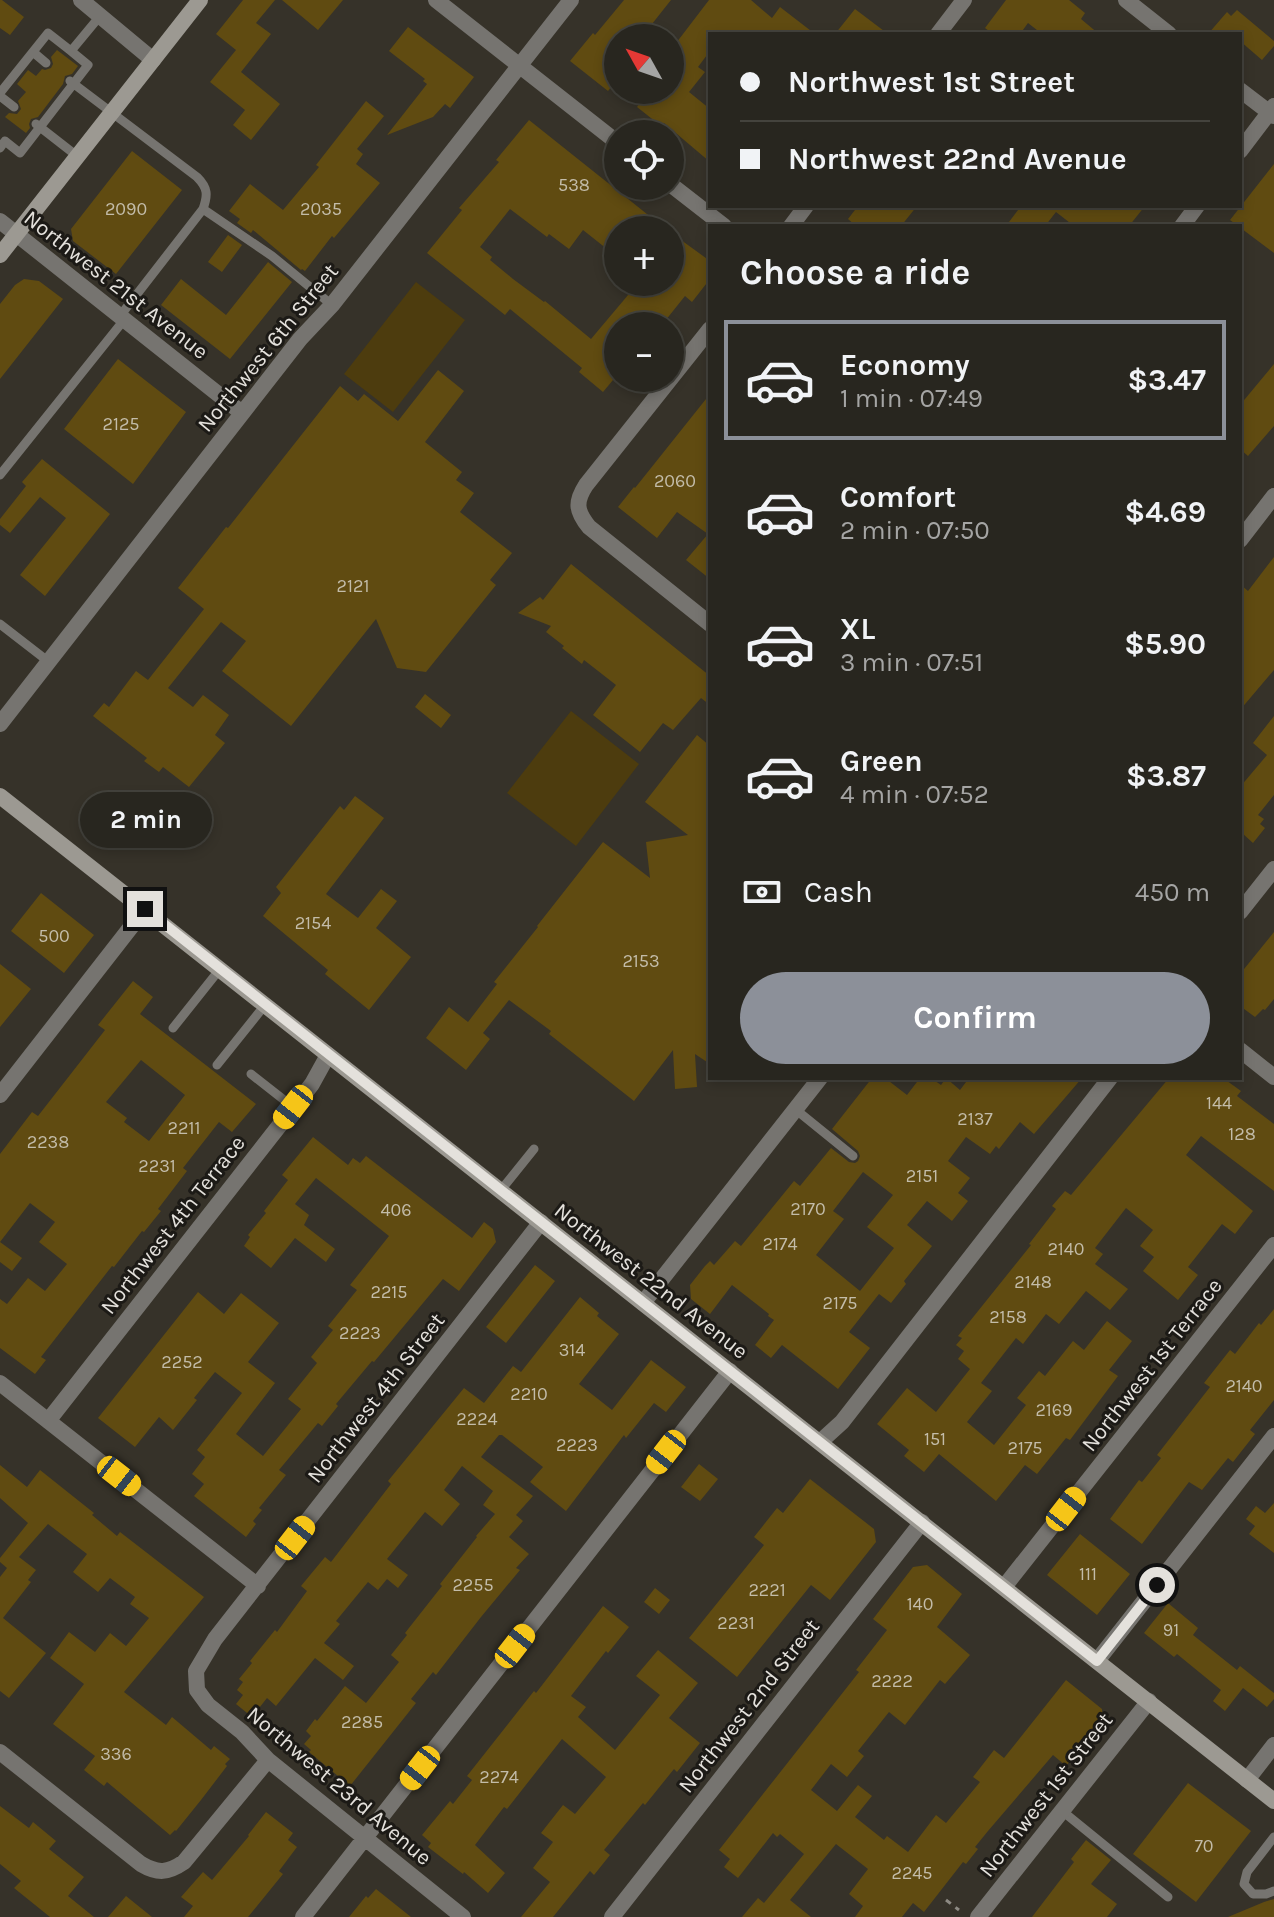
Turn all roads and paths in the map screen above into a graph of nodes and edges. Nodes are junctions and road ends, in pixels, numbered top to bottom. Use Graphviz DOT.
graph roads {
  1 [pos="81,0"];
  2 [pos="200,0"];
  3 [pos="436,0"];
  4 [pos="571,0"];
  5 [pos="964,0"];
  6 [pos="1126,0"];
  7 [pos="100,16"];
  8 [pos="940,32"];
  9 [pos="1166,32"];
  10 [pos="71,51"];
  11 [pos="33,52"];
  12 [pos="153,60"];
  13 [pos="46,63"];
  14 [pos="519,66"];
  15 [pos="72,83"];
  16 [pos="1242,91"];
  17 [pos="0,95"];
  18 [pos="14,107"];
  19 [pos="112,112"];
  20 [pos="1272,112"];
  21 [pos="38,126"];
  22 [pos="604,132"];
  23 [pos="2,142"];
  24 [pos="1242,149"];
  25 [pos="77,156"];
  26 [pos="684,195"];
  27 [pos="203,209"];
  28 [pos="0,221"];
  29 [pos="721,224"];
  30 [pos="16,234"];
  31 [pos="0,255"];
  32 [pos="332,305"];
  33 [pos="122,318"];
  34 [pos="708,332"];
  35 [pos="242,413"];
  36 [pos="0,475"];
  37 [pos="1274,496"];
  38 [pos="1242,537"];
  39 [pos="708,622"];
  40 [pos="0,624"];
  41 [pos="49,662"];
  42 [pos="0,724"];
  43 [pos="0,796"];
  44 [pos="1274,869"];
  45 [pos="145,909"];
  46 [pos="1242,909"];
  47 [pos="220,969"];
  48 [pos="265,1005"];
  49 [pos="173,1028"];
  50 [pos="1242,1052"];
  51 [pos="328,1055"];
  52 [pos="217,1065"];
  53 [pos="251,1074"];
  54 [pos="1274,1077"];
  55 [pos="818,1080"];
  56 [pos="1108,1080"];
  57 [pos="0,1095"];
  58 [pos="293,1107"];
  59 [pos="795,1109"];
  60 [pos="534,1149"];
  61 [pos="853,1156"];
  62 [pos="501,1190"];
  63 [pos="541,1222"];
  64 [pos="1274,1245"];
  65 [pos="643,1303"];
  66 [pos="730,1371"];
  67 [pos="0,1383"];
  68 [pos="48,1421"];
  69 [pos="1274,1436"];
  70 [pos="820,1442"];
  71 [pos="922,1522"];
  72 [pos="258,1586"];
  73 [pos="1004,1587"];
  74 [pos="1097,1661"];
  75 [pos="195,1681"];
  76 [pos="1149,1701"];
  77 [pos="1274,1745"];
  78 [pos="0,1752"];
  79 [pos="268,1760"];
  80 [pos="1247,1780"];
  81 [pos="1274,1801"];
  82 [pos="1061,1810"];
  83 [pos="1274,1837"];
  84 [pos="365,1838"];
  85 [pos="1274,1891"];
  86 [pos="1168,1897"];
  87 [pos="946,1900"];
  88 [pos="959,1910"];
  89 [pos="303,1917"];
  90 [pos="463,1917"];
  91 [pos="612,1917"];
  92 [pos="978,1917"];
  1 -- 7 [label="street"];
  2 -- 12 [label="main road"];
  3 -- 14 [label="street"];
  4 -- 14 [label="street, Northwest 6th Street"];
  5 -- 8 [label="street"];
  6 -- 9 [label="street"];
  7 -- 10 [label="lane"];
  7 -- 12 [label="street"];
  10 -- 11 [label="lane"];
  10 -- 15 [label="lane"];
  11 -- 13 [label="lane"];
  11 -- 17 [label="lane"];
  12 -- 19 [label="main road"];
  14 -- 22 [label="street"];
  14 -- 32 [label="street, Northwest 6th Street"];
  15 -- 19 [label="lane"];
  15 -- 21 [label="lane"];
  16 -- 20 [label="street"];
  17 -- 18 [label="lane"];
  19 -- 25 [label="main road"];
  19 -- 27 [label="lane"];
  20 -- 24 [label="street"];
  21 -- 23 [label="lane"];
  21 -- 25 [label="lane"];
  25 -- 30 [label="main road"];
  26 -- 29 [label="street"];
  27 -- 32 [label="lane"];
  27 -- 33 [label="lane"];
  28 -- 30 [label="street, Northwest 21st Avenue"];
  30 -- 31 [label="main road"];
  30 -- 33 [label="street, Northwest 21st Avenue"];
  32 -- 35 [label="street, Northwest 6th Street"];
  33 -- 35 [label="street, Northwest 21st Avenue"];
  33 -- 36 [label="lane"];
  34 -- 39 [label="street"];
  35 -- 41 [label="street, Northwest 6th Street"];
  37 -- 38 [label="street"];
  40 -- 41 [label="lane"];
  41 -- 42 [label="street, Northwest 6th Street"];
  43 -- 45 [label="main road, Northwest 22nd Avenue"];
  44 -- 46 [label="street"];
  45 -- 47 [label="main road, Northwest 22nd Avenue"];
  45 -- 57 [label="street"];
  47 -- 48 [label="main road, Northwest 22nd Avenue"];
  47 -- 49 [label="lane"];
  48 -- 51 [label="main road, Northwest 22nd Avenue"];
  48 -- 52 [label="lane"];
  50 -- 54 [label="street"];
  51 -- 58 [label="street, Northwest 4th Terrace"];
  51 -- 62 [label="main road, Northwest 22nd Avenue"];
  53 -- 58 [label="lane"];
  55 -- 59 [label="street"];
  56 -- 70 [label="street"];
  58 -- 68 [label="street, Northwest 4th Terrace"];
  59 -- 61 [label="lane"];
  59 -- 65 [label="street"];
  60 -- 62 [label="lane"];
  62 -- 63 [label="main road, Northwest 22nd Avenue"];
  63 -- 65 [label="main road, Northwest 22nd Avenue"];
  63 -- 72 [label="street, Northwest 4th Street"];
  64 -- 73 [label="street, Northwest 1st Terrace"];
  65 -- 66 [label="main road, Northwest 22nd Avenue"];
  66 -- 70 [label="main road, Northwest 22nd Avenue"];
  66 -- 84 [label="street"];
  67 -- 68 [label="street"];
  68 -- 72 [label="street"];
  69 -- 74 [label="street"];
  70 -- 71 [label="main road, Northwest 22nd Avenue"];
  71 -- 73 [label="main road, Northwest 22nd Avenue"];
  71 -- 91 [label="street, Northwest 2nd Street"];
  72 -- 75 [label="street, Northwest 4th Street"];
  73 -- 74 [label="main road, Northwest 22nd Avenue"];
  74 -- 76 [label="main road, Northwest 22nd Avenue"];
  75 -- 79 [label="street, Northwest 23rd Avenue"];
  76 -- 80 [label="main road, Northwest 22nd Avenue"];
  76 -- 82 [label="street, Northwest 1st Street"];
  77 -- 80 [label="street"];
  78 -- 79 [label="street"];
  79 -- 84 [label="street, Northwest 23rd Avenue"];
  80 -- 81 [label="main road, Northwest 22nd Avenue"];
  82 -- 86 [label="lane"];
  82 -- 92 [label="street, Northwest 1st Street"];
  83 -- 85 [label="lane"];
  84 -- 89 [label="street"];
  84 -- 90 [label="street, Northwest 23rd Avenue"];
  87 -- 88 [label="path"];
}
